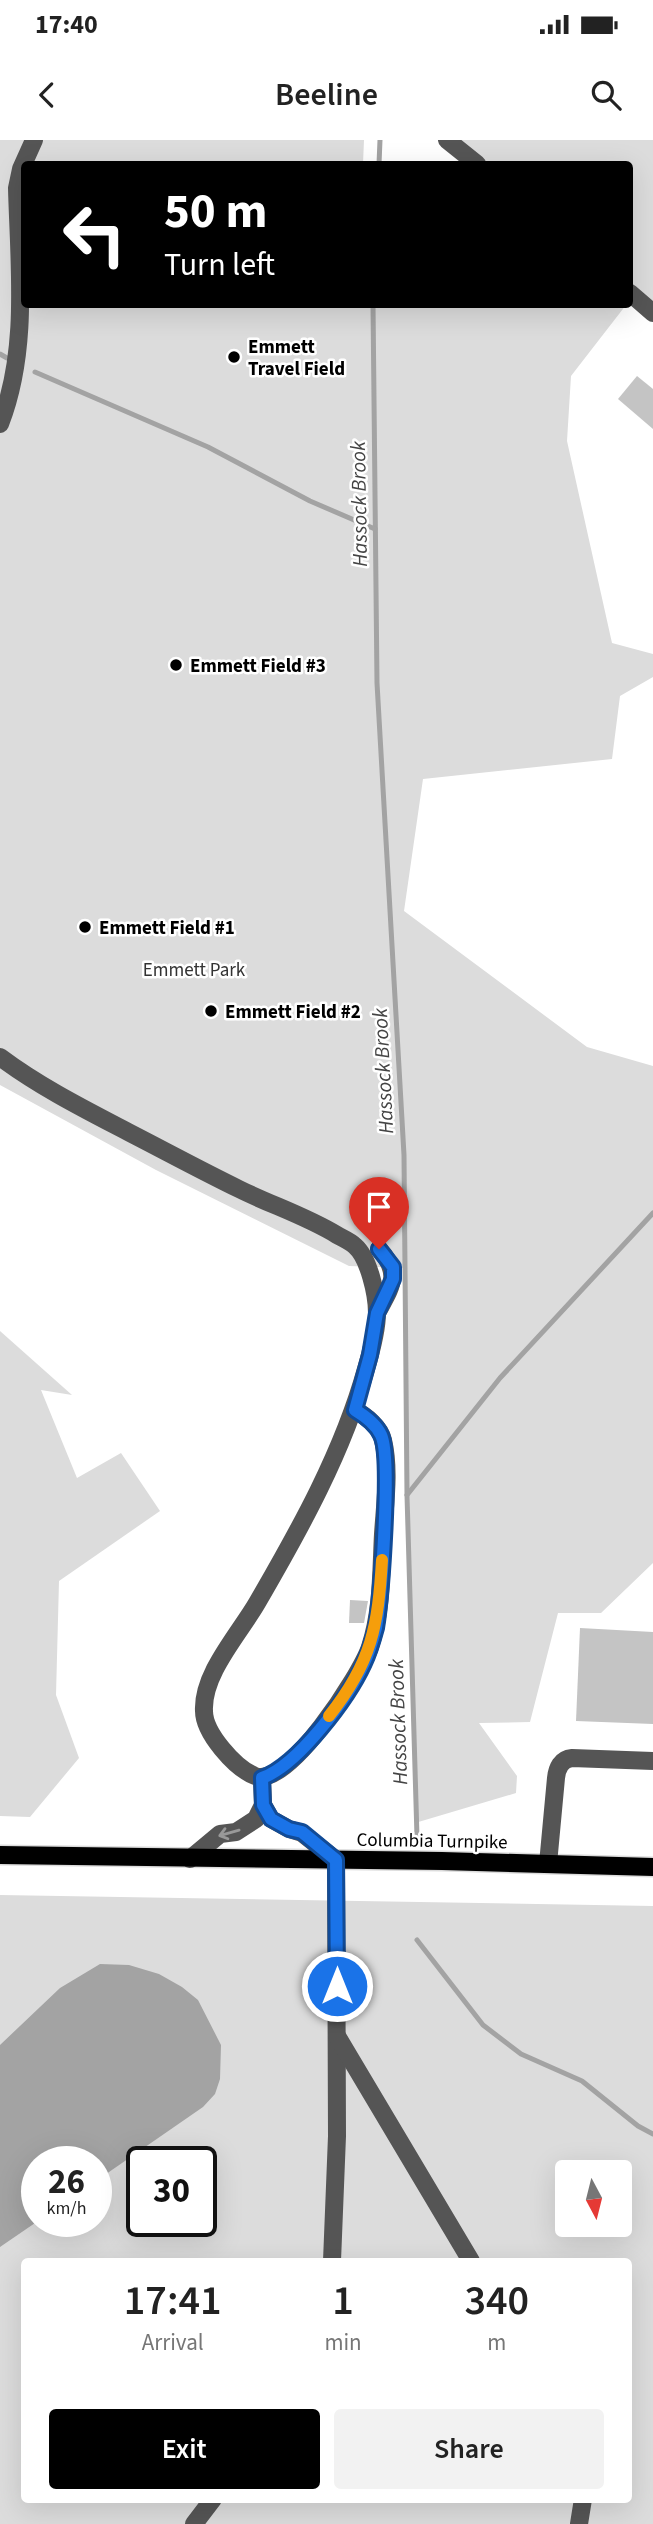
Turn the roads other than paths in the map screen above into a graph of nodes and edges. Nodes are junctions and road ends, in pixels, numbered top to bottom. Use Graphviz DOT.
graph roads {
  1 [pos="34,140"];
  2 [pos="446,140"];
  3 [pos="25,161"];
  4 [pos="473,161"];
  5 [pos="21,169"];
  6 [pos="633,296"];
  7 [pos="653,313"];
  8 [pos="5,384"];
  9 [pos="0,424"];
  10 [pos="0,1057"];
  11 [pos="379,1249"];
  12 [pos="377,1313"];
  13 [pos="355,1410"];
  14 [pos="653,1762"];
  15 [pos="262,1778"];
  16 [pos="263,1805"];
  17 [pos="0,1855"];
  18 [pos="190,1859"];
  19 [pos="336,1860"];
  20 [pos="548,1864"];
  21 [pos="653,1867"];
  22 [pos="337,2036"];
  23 [pos="332,2258"];
  24 [pos="469,2258"];
  25 [pos="210,2503"];
  26 [pos="582,2503"];
  27 [pos="194,2524"];
  28 [pos="579,2524"];
  1 -- 3 [label="street"];
  2 -- 4 [label="street"];
  5 -- 8 [label="street"];
  6 -- 7 [label="street"];
  8 -- 9 [label="street"];
  10 -- 12 [label="street"];
  11 -- 12 [label="street"];
  12 -- 13 [label="street"];
  13 -- 15 [label="street"];
  13 -- 15 [label="street"];
  14 -- 20 [label="street"];
  15 -- 16 [label="street"];
  16 -- 18 [label="street, one-way"];
  16 -- 19 [label="street"];
  17 -- 18 [label="main road, Columbia Turnpike"];
  18 -- 19 [label="main road, Columbia Turnpike"];
  19 -- 20 [label="main road, Columbia Turnpike"];
  19 -- 22 [label="street"];
  20 -- 21 [label="main road, Columbia Turnpike"];
  22 -- 23 [label="street"];
  22 -- 24 [label="street"];
  25 -- 27 [label="street"];
  26 -- 28 [label="street"];
}
